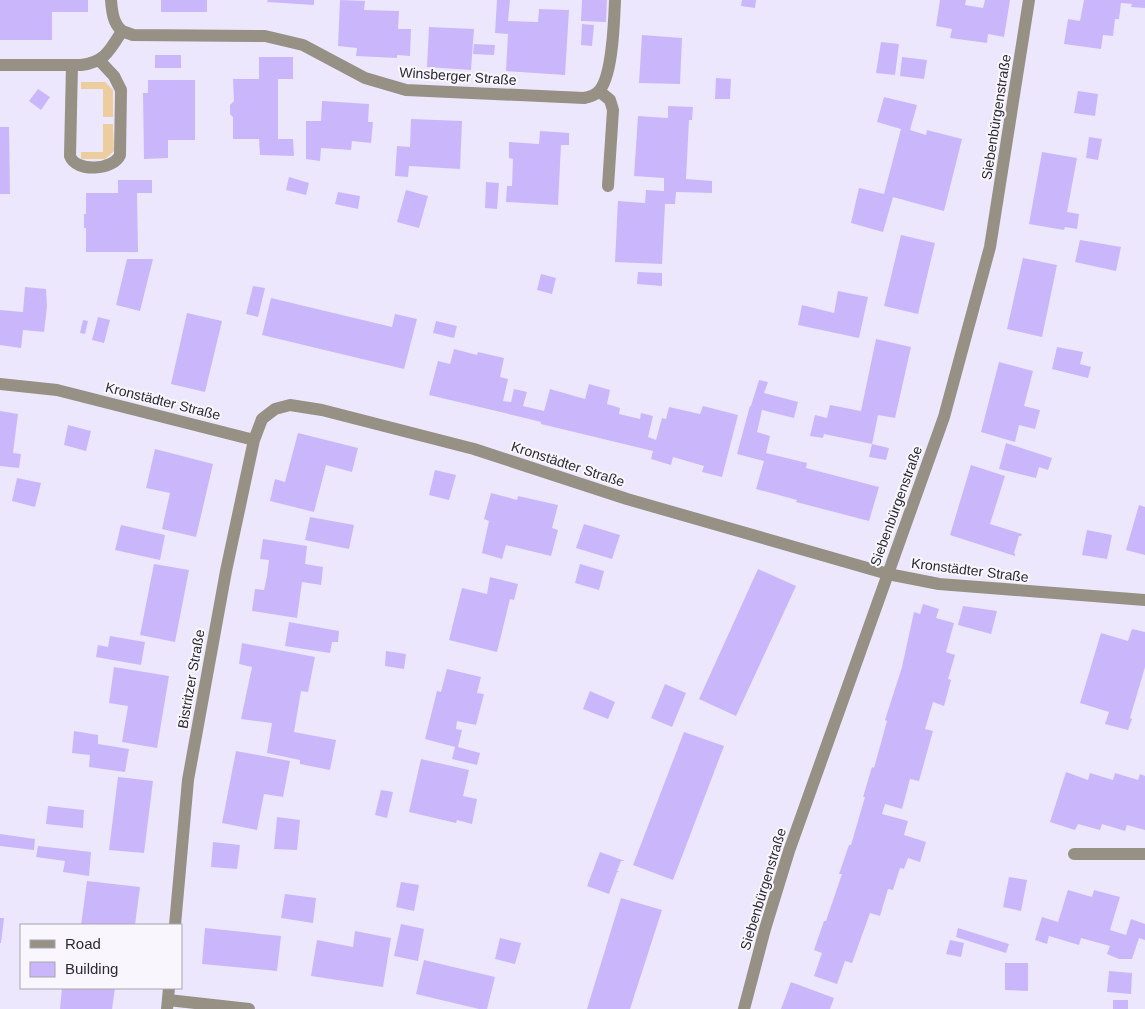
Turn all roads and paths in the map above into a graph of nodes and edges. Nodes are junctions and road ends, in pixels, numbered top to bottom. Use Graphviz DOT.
graph roads {
  1 [pos="111,0"];
  2 [pos="615,0"];
  3 [pos="1029,0"];
  4 [pos="122,32"];
  5 [pos="100,60"];
  6 [pos="0,65"];
  7 [pos="72,65"];
  8 [pos="599,92"];
  9 [pos="608,186"];
  10 [pos="0,384"];
  11 [pos="254,440"];
  12 [pos="888,574"];
  13 [pos="1145,600"];
  14 [pos="1074,854"];
  15 [pos="1145,854"];
  16 [pos="174,924"];
  17 [pos="168,999"];
  18 [pos="249,1009"];
  19 [pos="744,1009"];
  1 -- 4 [label="street"];
  2 -- 8 [label="street"];
  3 -- 12 [label="street, Siebenbürgenstraße"];
  4 -- 5 [label="street"];
  4 -- 8 [label="street, Winsberger Straße"];
  5 -- 7 [label="street"];
  5 -- 7 [label="street"];
  6 -- 7 [label="street"];
  8 -- 9 [label="street"];
  10 -- 11 [label="street, Kronstädter Straße"];
  11 -- 12 [label="street, Kronstädter Straße"];
  11 -- 16 [label="street, Bistritzer Straße"];
  12 -- 13 [label="street, Kronstädter Straße"];
  12 -- 19 [label="street, Siebenbürgenstraße"];
  14 -- 15 [label="street"];
  17 -- 18 [label="street"];
}
